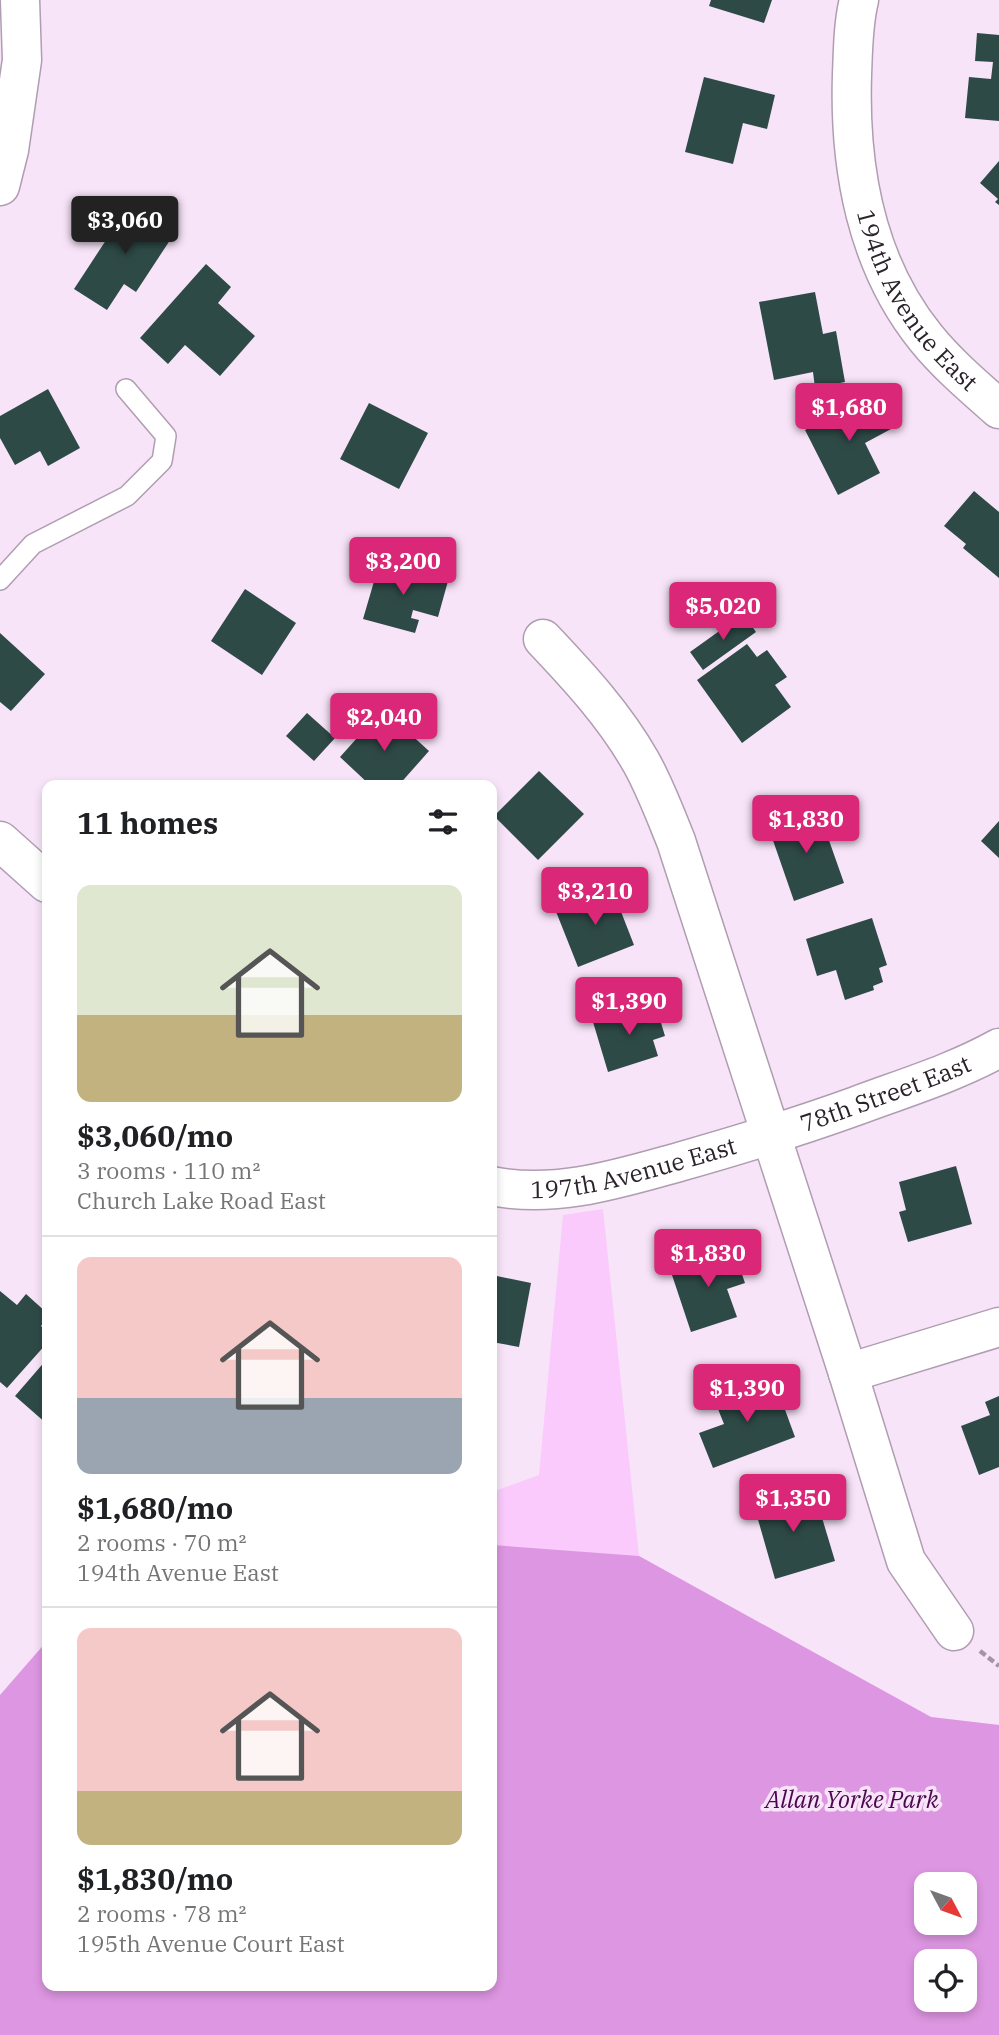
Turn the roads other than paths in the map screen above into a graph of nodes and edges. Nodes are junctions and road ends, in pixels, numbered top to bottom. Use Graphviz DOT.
graph roads {
  1 [pos="20,0"];
  2 [pos="859,0"];
  3 [pos="0,186"];
  4 [pos="125,389"];
  5 [pos="999,409"];
  6 [pos="0,580"];
  7 [pos="543,639"];
  8 [pos="0,841"];
  9 [pos="42,879"];
  10 [pos="999,1048"];
  11 [pos="771,1136"];
  12 [pos="497,1187"];
  13 [pos="999,1326"];
  14 [pos="848,1373"];
  15 [pos="954,1631"];
  1 -- 3 [label="street"];
  2 -- 5 [label="street, 194th Avenue East"];
  4 -- 6 [label="lane"];
  7 -- 11 [label="street"];
  8 -- 9 [label="street"];
  10 -- 11 [label="street, 78th Street East"];
  11 -- 12 [label="street, 197th Avenue East"];
  11 -- 14 [label="street"];
  13 -- 14 [label="street"];
  14 -- 15 [label="street"];
}
